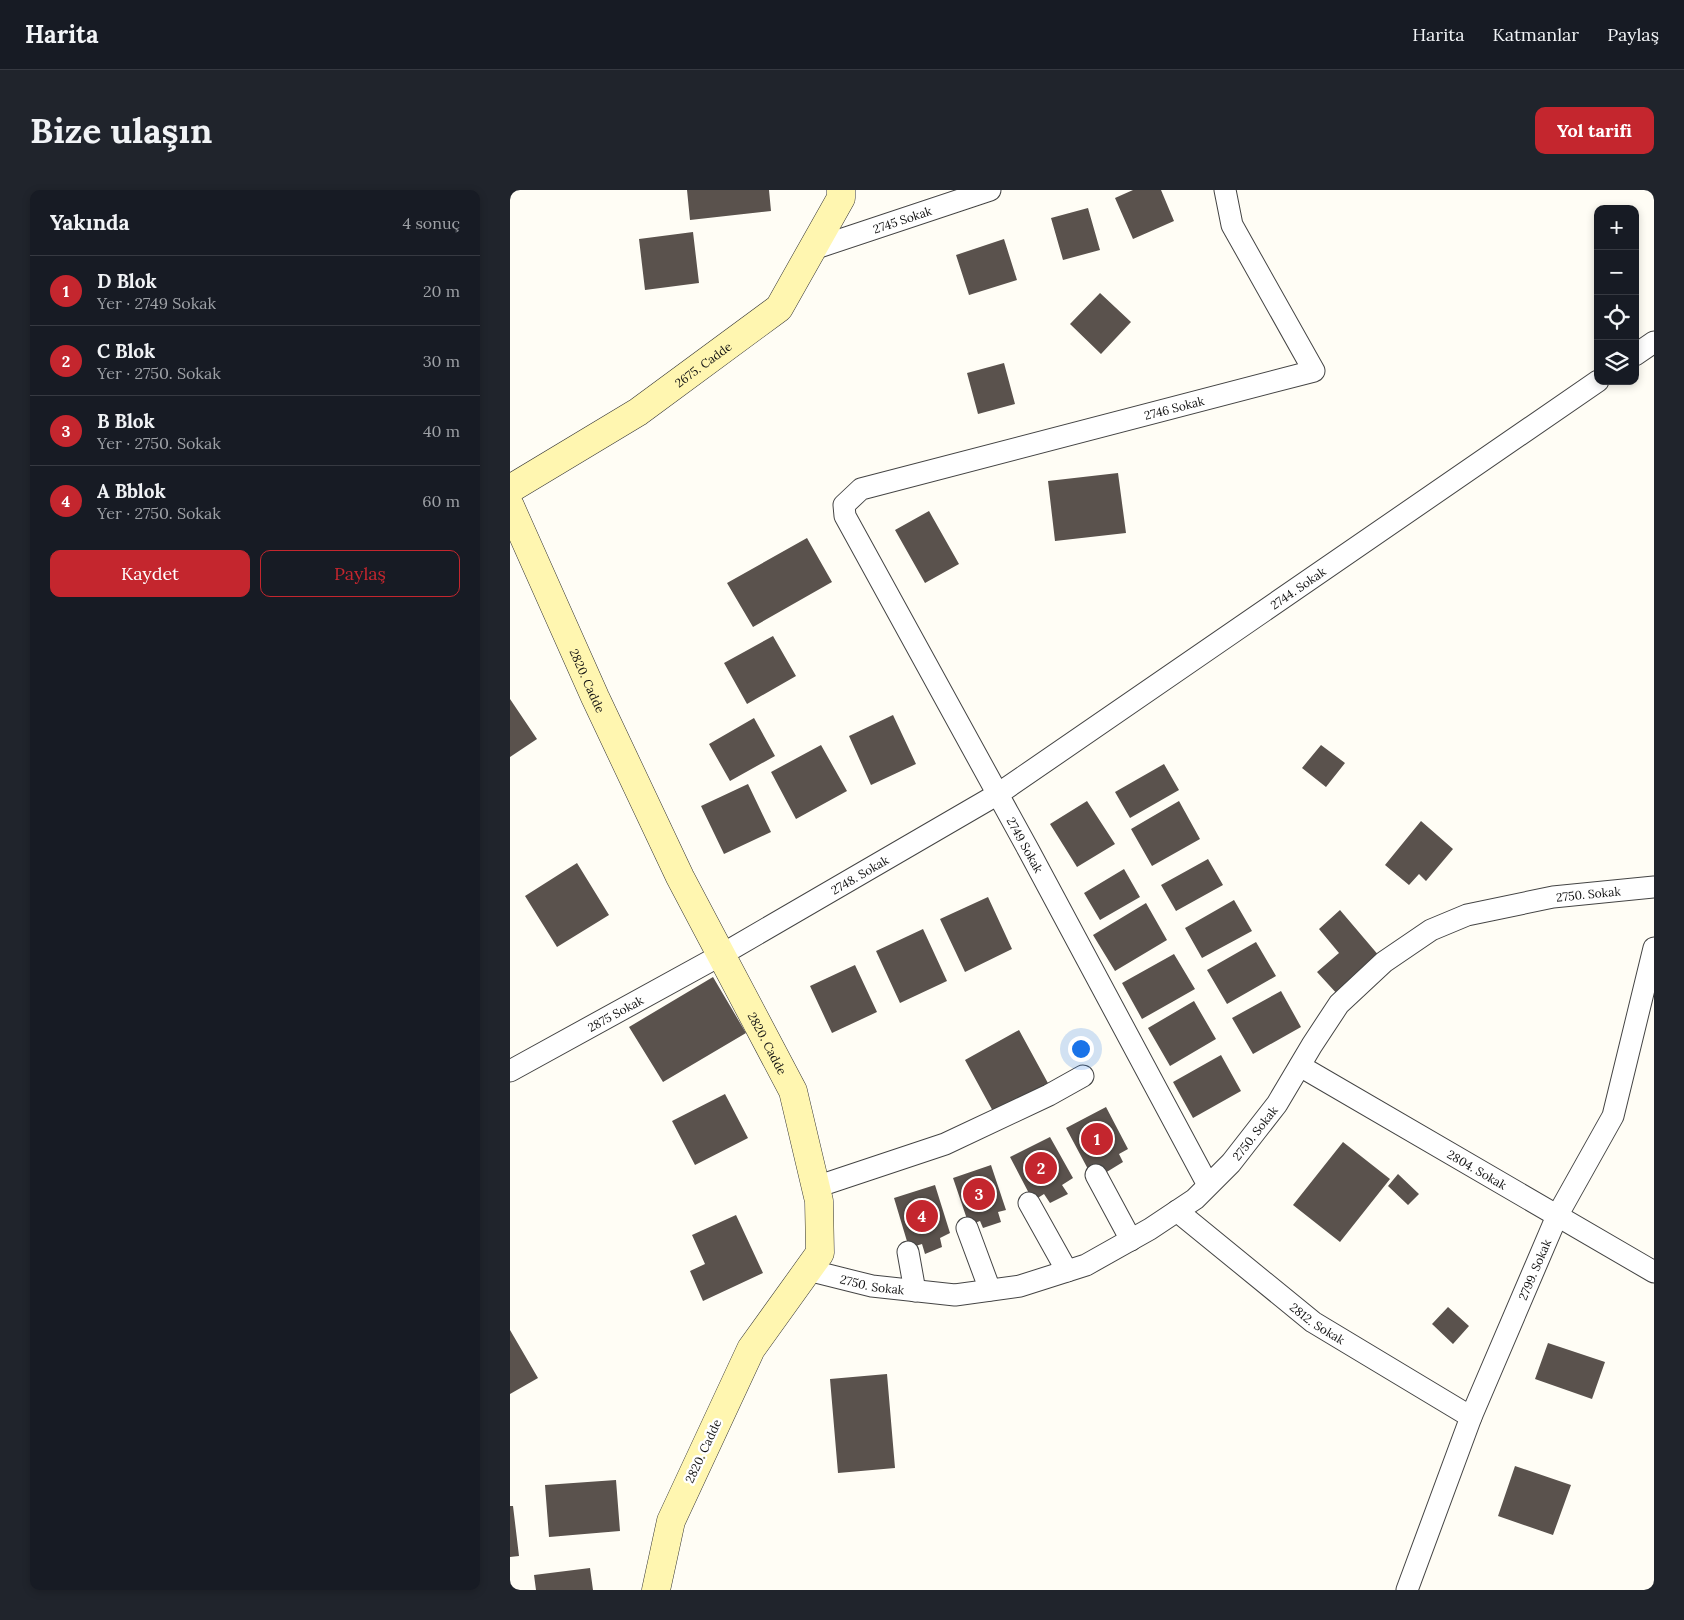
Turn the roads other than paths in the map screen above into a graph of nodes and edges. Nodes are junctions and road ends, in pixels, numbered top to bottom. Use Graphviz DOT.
graph roads {
  1 [pos="841,190"];
  2 [pos="990,190"];
  3 [pos="1226,190"];
  4 [pos="813,249"];
  5 [pos="1654,342"];
  6 [pos="1639,352"];
  7 [pos="1594,384"];
  8 [pos="510,489"];
  9 [pos="844,505"];
  10 [pos="510,506"];
  11 [pos="998,794"];
  12 [pos="1654,887"];
  13 [pos="1654,948"];
  14 [pos="721,955"];
  15 [pos="1300,1066"];
  16 [pos="510,1071"];
  17 [pos="1083,1076"];
  18 [pos="1096,1175"];
  19 [pos="1208,1185"];
  20 [pos="816,1187"];
  21 [pos="1029,1203"];
  22 [pos="1177,1211"];
  23 [pos="1558,1216"];
  24 [pos="967,1228"];
  25 [pos="1131,1240"];
  26 [pos="908,1252"];
  27 [pos="808,1270"];
  28 [pos="1067,1271"];
  29 [pos="1654,1272"];
  30 [pos="990,1290"];
  31 [pos="915,1291"];
  32 [pos="1471,1417"];
  33 [pos="656,1590"];
  34 [pos="1407,1590"];
  1 -- 4 [label="street, 2675. Cadde"];
  2 -- 4 [label="street, 2745 Sokak"];
  3 -- 9 [label="street, 2746 Sokak"];
  4 -- 8 [label="street, 2675. Cadde"];
  5 -- 6 [label="street"];
  7 -- 11 [label="street, 2744. Sokak"];
  9 -- 11 [label="street, 2749 Sokak"];
  10 -- 14 [label="street, 2820. Cadde"];
  11 -- 14 [label="street, 2748. Sokak"];
  11 -- 19 [label="street, 2749 Sokak"];
  12 -- 15 [label="street, 2750. Sokak"];
  13 -- 23 [label="street, 2799. Sokak"];
  14 -- 16 [label="street, 2875 Sokak"];
  14 -- 20 [label="street, 2820. Cadde"];
  15 -- 19 [label="street, 2750. Sokak"];
  15 -- 23 [label="street, 2804. Sokak"];
  17 -- 20 [label="street"];
  18 -- 25 [label="street"];
  19 -- 22 [label="street, 2750. Sokak"];
  20 -- 27 [label="street, 2820. Cadde"];
  21 -- 28 [label="street"];
  22 -- 25 [label="street, 2750. Sokak"];
  22 -- 32 [label="street, 2812. Sokak"];
  23 -- 29 [label="street, 2804. Sokak"];
  23 -- 32 [label="street, 2799. Sokak"];
  24 -- 30 [label="street"];
  25 -- 28 [label="street, 2750. Sokak"];
  26 -- 31 [label="street"];
  27 -- 31 [label="street, 2750. Sokak"];
  27 -- 33 [label="street, 2820. Cadde"];
  28 -- 30 [label="street, 2750. Sokak"];
  30 -- 31 [label="street, 2750. Sokak"];
  32 -- 34 [label="street, 2799. Sokak"];
}
